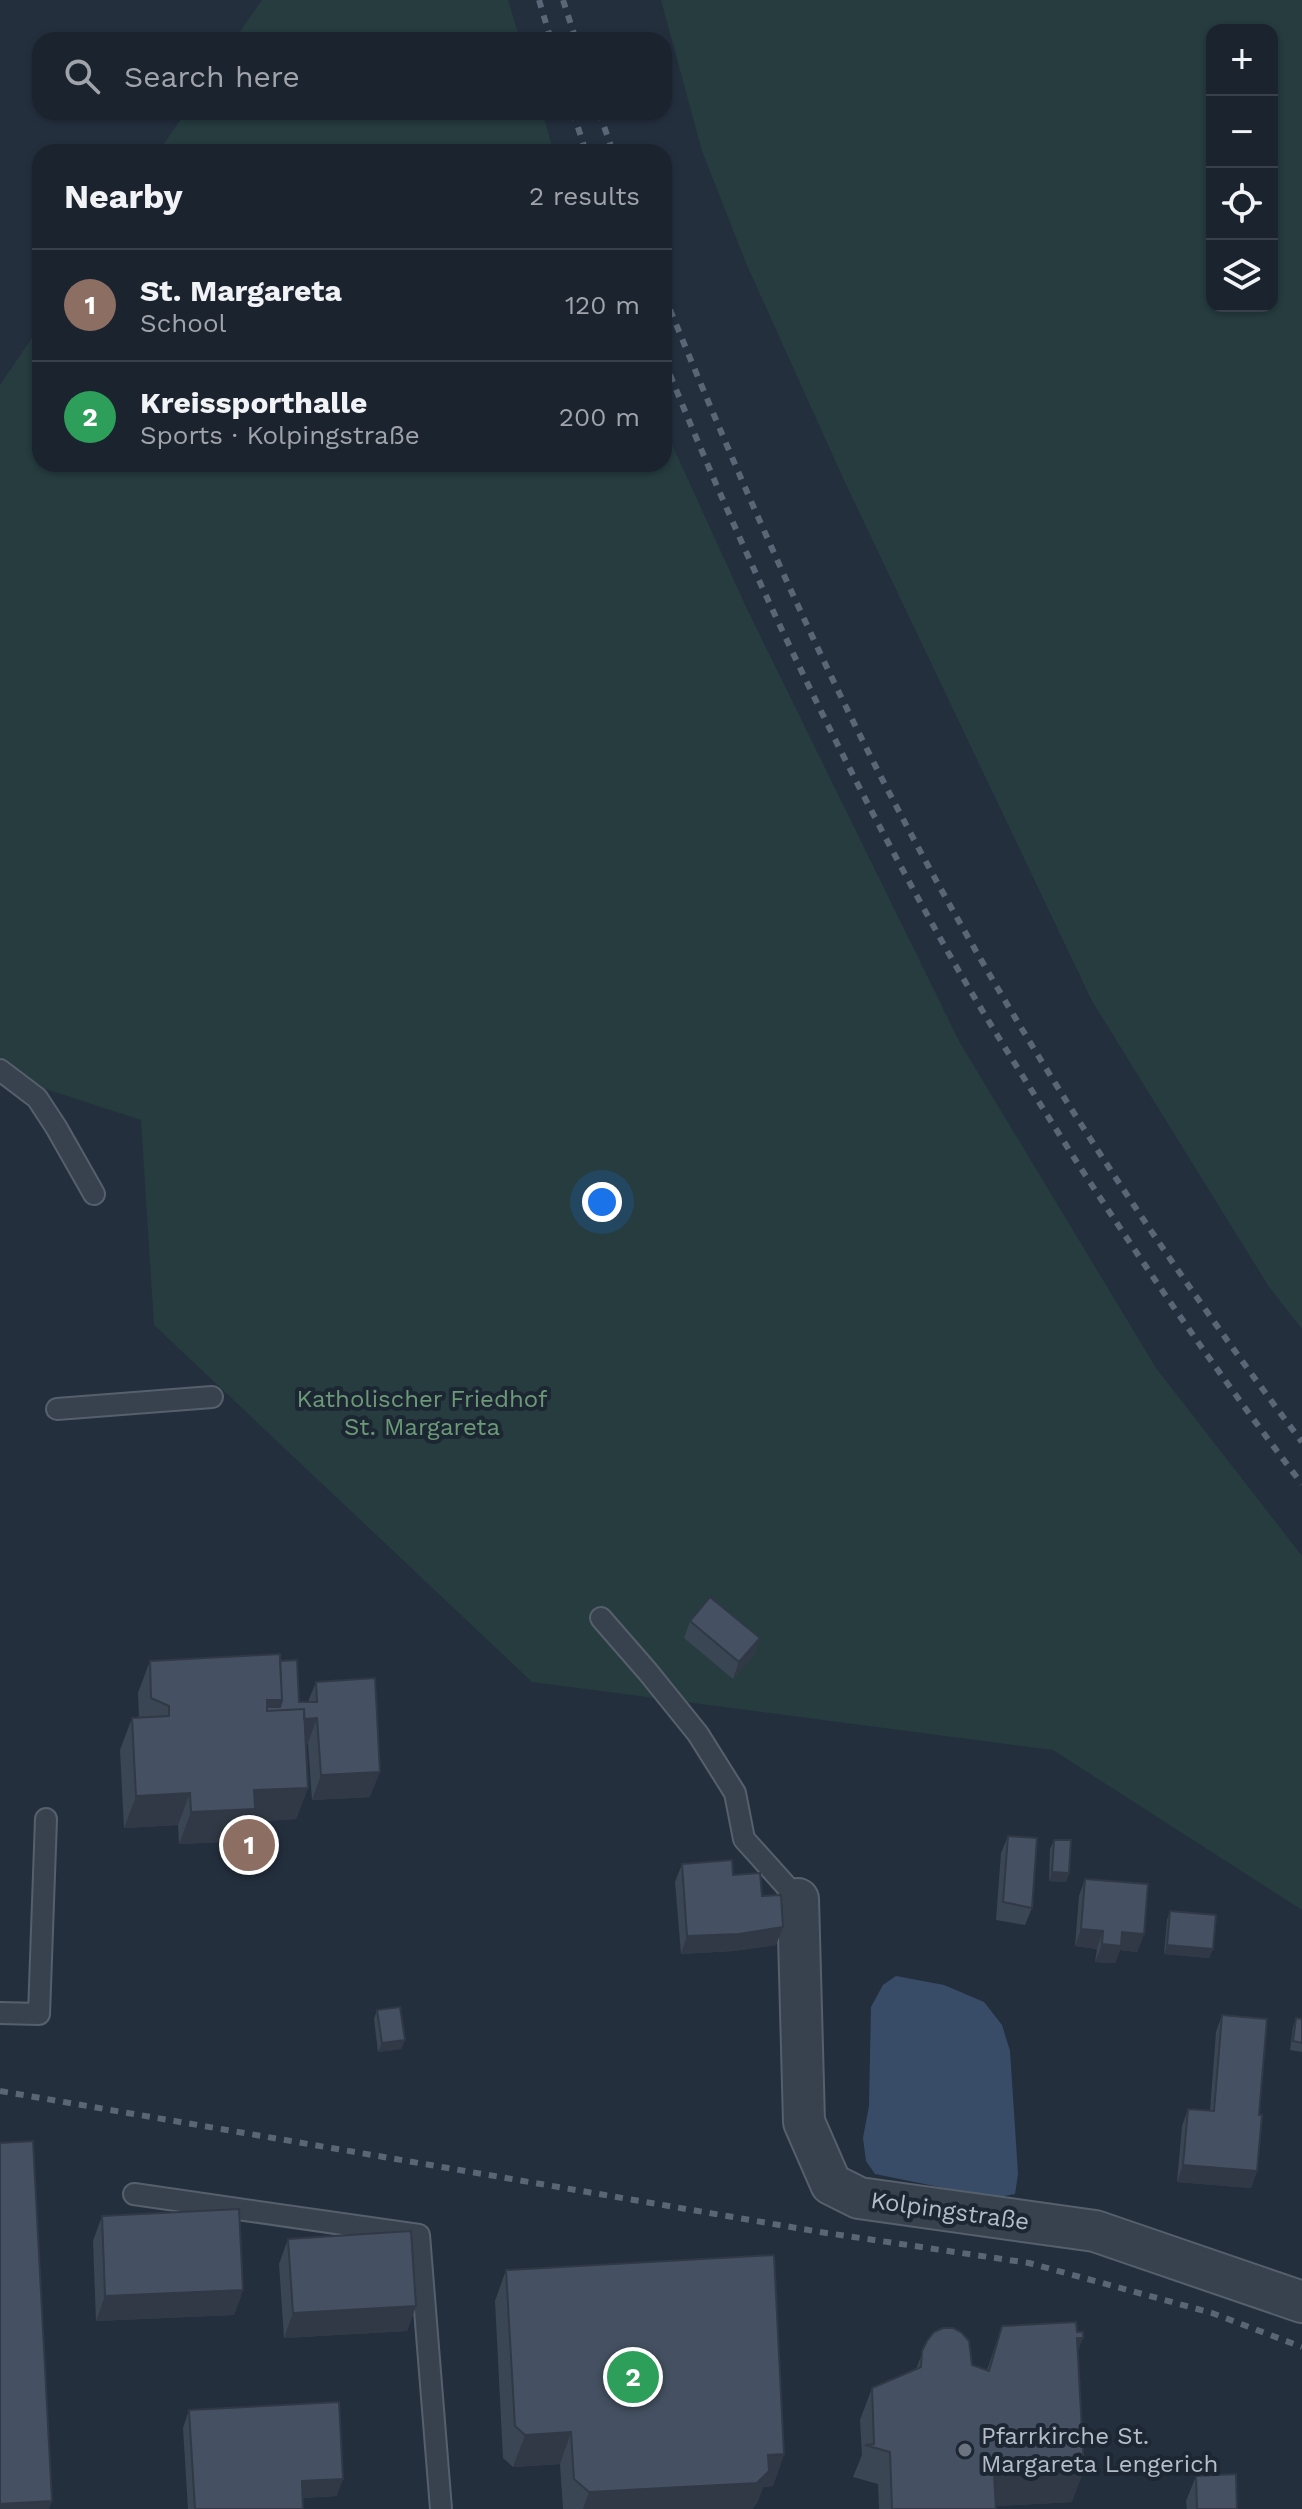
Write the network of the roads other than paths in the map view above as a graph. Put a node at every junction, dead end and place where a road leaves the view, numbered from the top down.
1 (0, 1070) edge
2 (94, 1194) dead end
3 (212, 1397) dead end
4 (57, 1409) dead end
5 (601, 1618) dead end
6 (46, 1819) dead end
7 (798, 1899) joint
8 (0, 2013) edge
9 (134, 2194) dead end
10 (1302, 2302) edge
11 (441, 2509) edge

1 - 2 lane
3 - 4 lane
5 - 7 lane
6 - 8 lane
7 - 10 street, Kolpingstraße
9 - 11 lane

